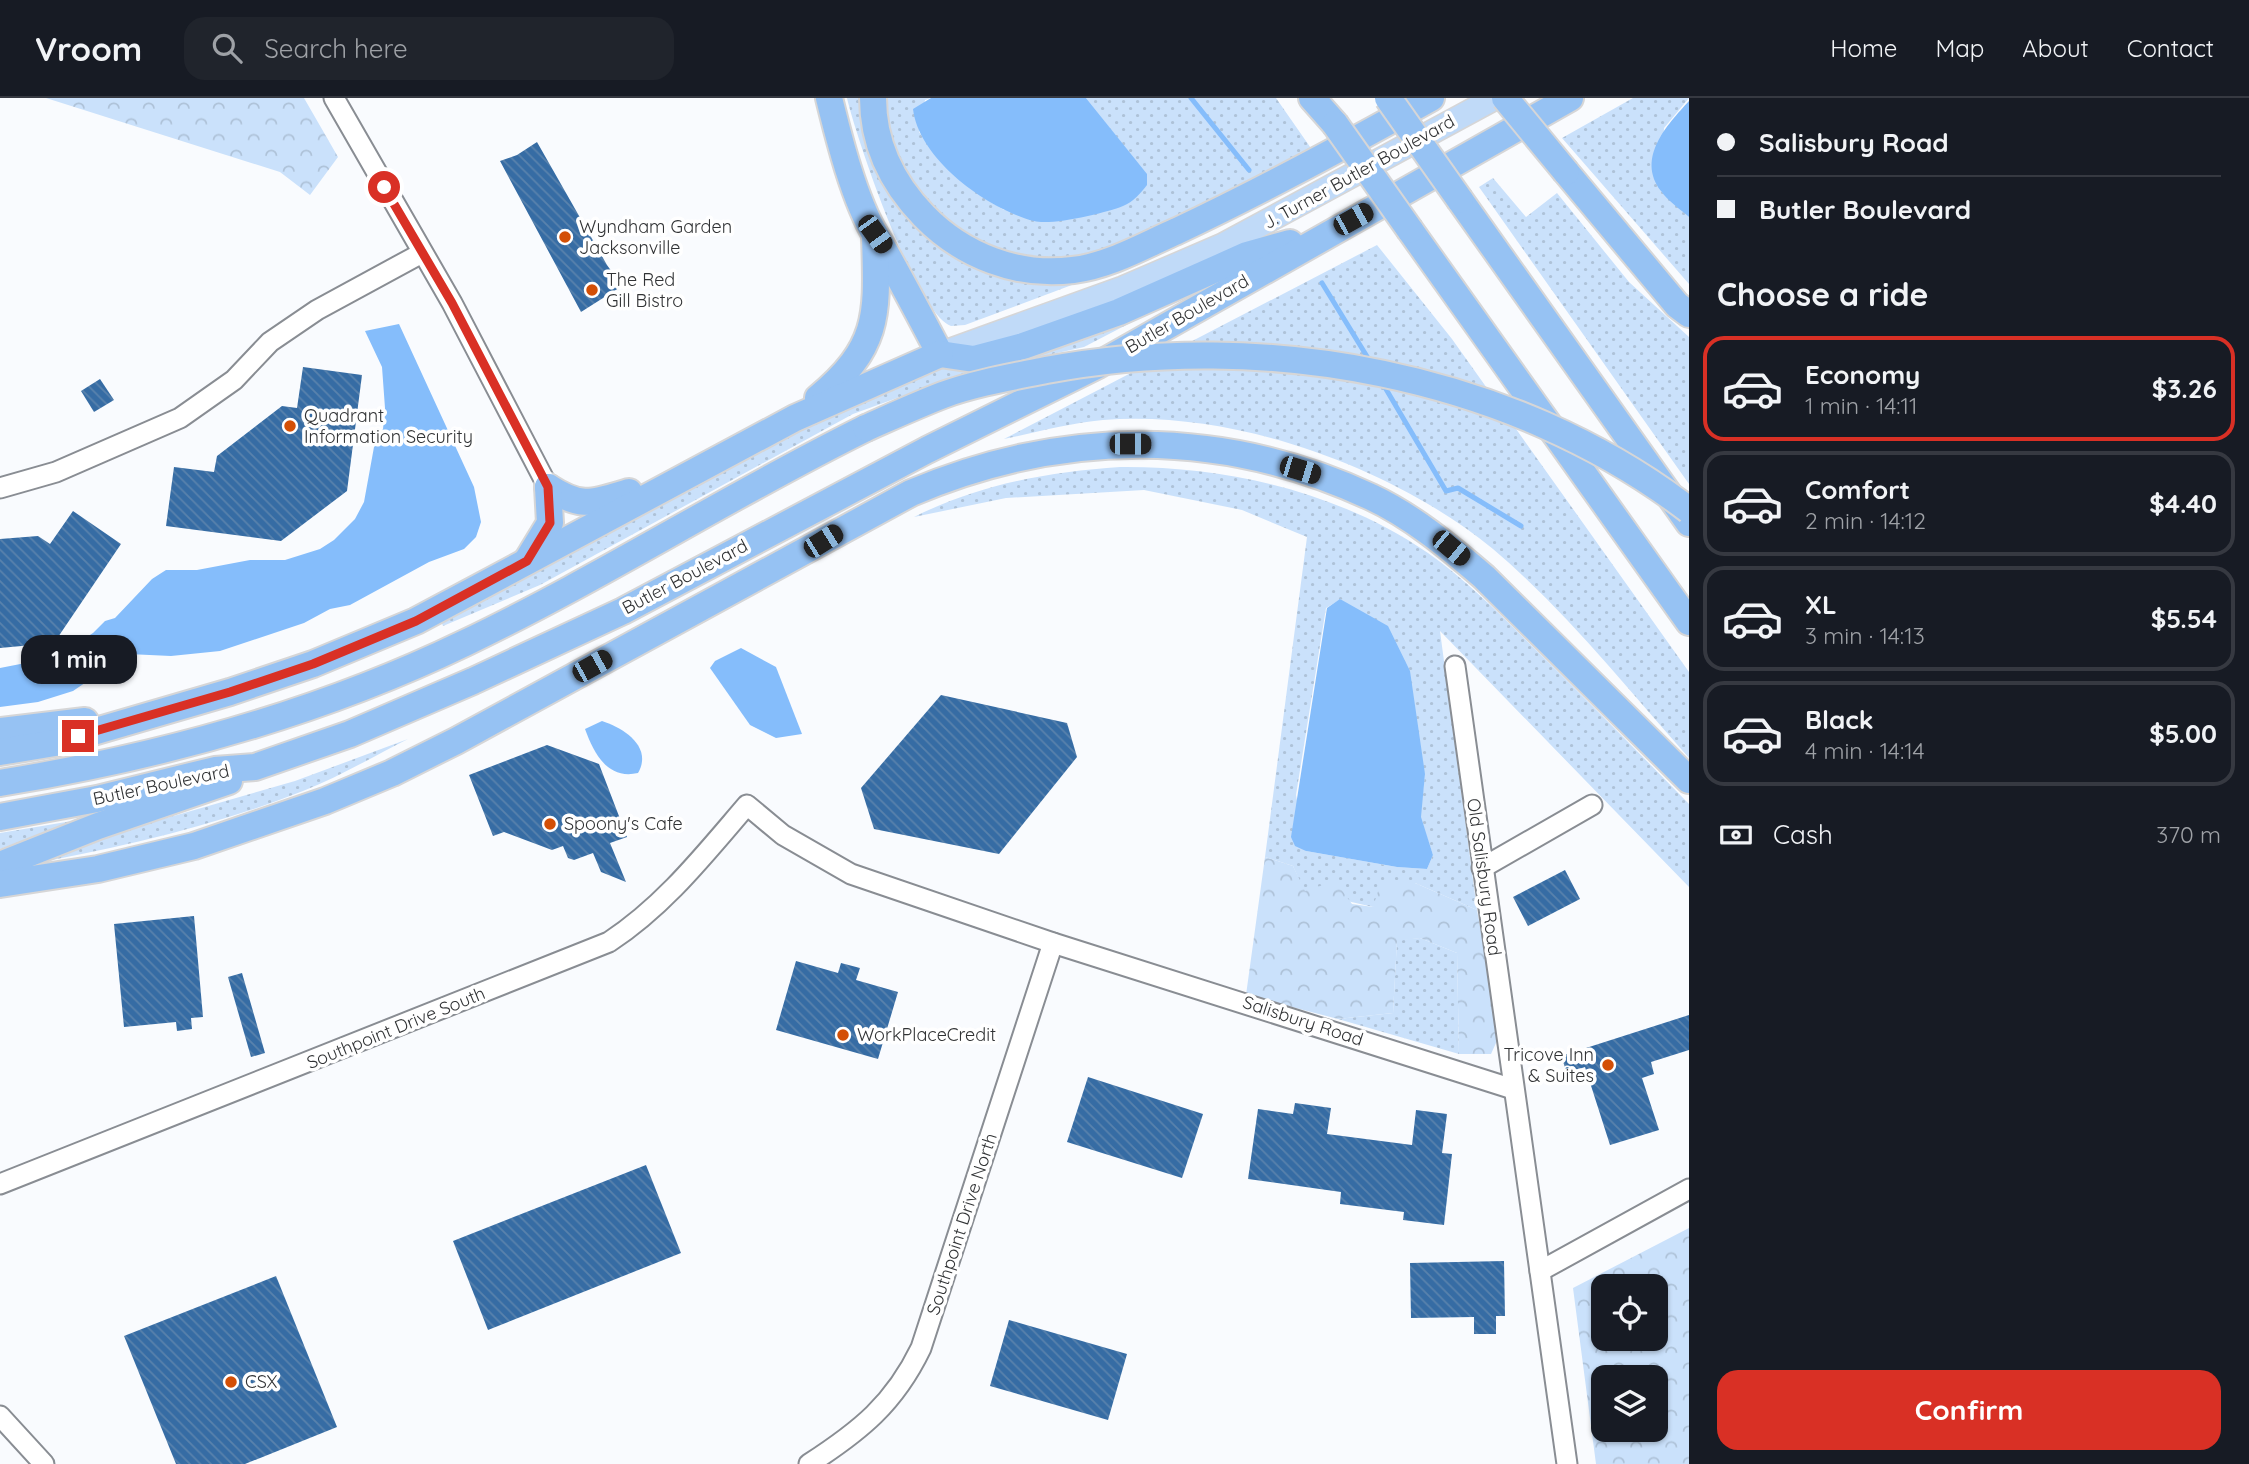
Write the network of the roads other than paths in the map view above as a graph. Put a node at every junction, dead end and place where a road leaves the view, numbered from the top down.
1 (334, 98) edge
2 (829, 98) edge
3 (873, 98) edge
4 (1315, 98) edge
5 (1388, 98) edge
6 (1431, 98) edge
7 (1494, 98) edge
8 (1505, 98) edge
9 (1570, 98) edge
10 (1329, 232) junction
11 (875, 234) junction
12 (422, 253) junction
13 (1689, 314) edge
14 (940, 354) junction
15 (795, 418) junction
16 (681, 476) junction
17 (548, 487) junction
18 (0, 488) edge
19 (1689, 510) edge
20 (859, 519) junction
21 (1689, 523) edge
22 (527, 561) junction
23 (683, 578) junction
24 (1689, 622) edge
25 (1455, 666) dead end
26 (146, 714) junction
27 (0, 731) edge
28 (0, 752) edge
29 (255, 767) junction
30 (1689, 780) edge
31 (0, 783) edge
32 (747, 805) joint
33 (1591, 805) dead end
34 (0, 817) edge
35 (0, 865) edge
36 (1482, 868) junction
37 (0, 884) edge
38 (1053, 943) junction
39 (1513, 1089) junction
40 (0, 1184) edge
41 (1689, 1189) edge
42 (1540, 1271) junction
43 (0, 1416) edge
44 (44, 1464) edge
45 (809, 1464) edge
46 (1566, 1464) edge

1 - 12 street
2 - 11 highway
3 - 6 highway
4 - 24 highway, bridge
5 - 21 highway, bridge
7 - 14 main road, J. Turner Butler Boulevard
8 - 13 highway, bridge
9 - 10 highway
10 - 14 highway
10 - 23 highway, Butler Boulevard
11 - 14 highway
11 - 15 highway
12 - 17 street
12 - 18 street
14 - 15 highway
15 - 16 highway
16 - 17 highway
16 - 22 highway
17 - 22 highway
19 - 31 highway, bridge
20 - 23 highway
20 - 30 highway
20 - 37 highway
22 - 26 highway
23 - 29 highway, Butler Boulevard
25 - 36 street, Old Salisbury Road
26 - 27 highway
26 - 28 highway
29 - 34 highway, Butler Boulevard
29 - 35 highway
32 - 38 street, Salisbury Road
32 - 40 street, Southpoint Drive South
33 - 36 street
36 - 39 street, Old Salisbury Road
38 - 39 street, Salisbury Road
38 - 45 street, Southpoint Drive North
39 - 42 street
41 - 42 street
42 - 46 street
43 - 44 street

